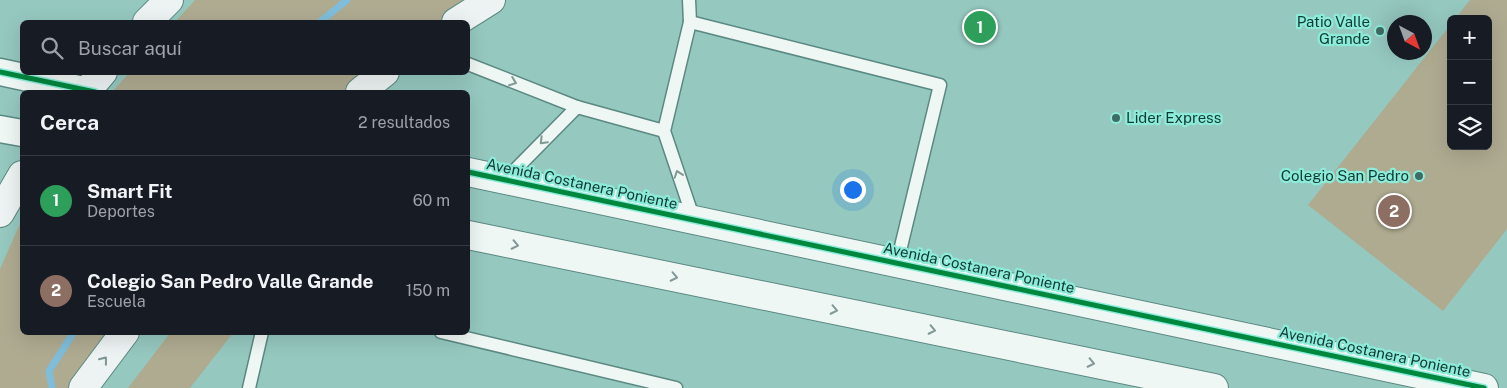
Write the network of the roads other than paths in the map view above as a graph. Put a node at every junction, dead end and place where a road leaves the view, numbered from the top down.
1 (169, 0) edge
2 (491, 0) edge
3 (689, 0) edge
4 (149, 20) edge
5 (459, 20) edge
6 (690, 22) junction
7 (470, 65) edge
8 (0, 72) edge
9 (381, 75) edge
10 (93, 87) edge
11 (362, 90) edge
12 (577, 107) junction
13 (0, 128) edge
14 (664, 131) junction
15 (20, 133) edge
16 (470, 172) edge
17 (20, 178) edge
18 (504, 180) junction
19 (0, 213) edge
20 (694, 220) junction
21 (470, 235) edge
22 (897, 263) junction
23 (123, 335) edge
24 (261, 335) edge
25 (454, 335) edge
26 (84, 388) edge
27 (249, 388) edge
28 (676, 388) edge
29 (1211, 388) edge
30 (1484, 388) edge

1 - 4 main road
2 - 5 main road
3 - 6 lane
6 - 14 lane
6 - 22 lane
7 -> 12 lane
8 - 10 street
9 - 11 main road
12 - 14 lane
12 -> 18 lane
13 - 15 street
20 -> 14 lane
16 - 18 street, Avenida Costanera Poniente
17 - 19 main road
18 - 20 street, Avenida Costanera Poniente
20 - 22 street, Avenida Costanera Poniente
21 -> 29 street
22 - 30 street, Avenida Costanera Poniente
26 -> 23 main road
24 - 27 lane
25 - 28 lane

